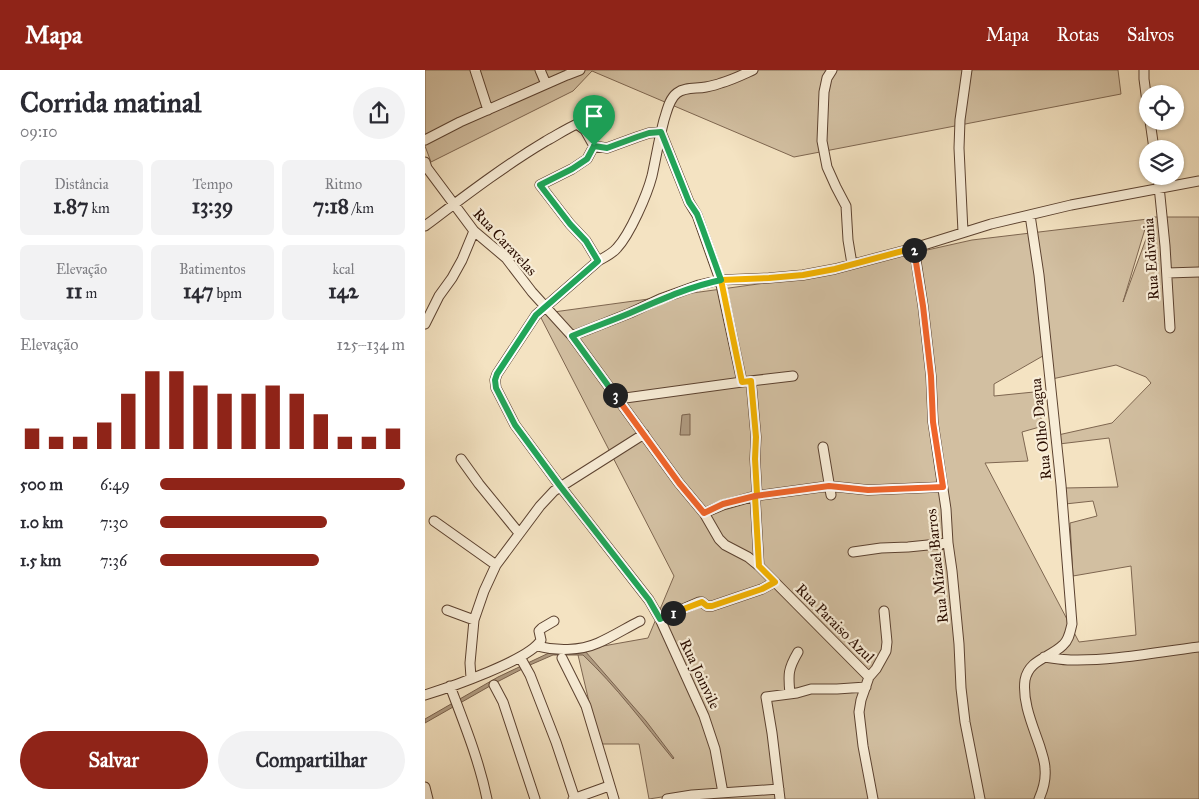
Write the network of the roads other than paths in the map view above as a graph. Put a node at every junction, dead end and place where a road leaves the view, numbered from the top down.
1 (475, 70) edge
2 (540, 70) edge
3 (580, 70) edge
4 (753, 70) edge
5 (831, 70) edge
6 (967, 70) edge
7 (1144, 70) edge
8 (546, 84) junction
9 (1145, 85) edge
10 (488, 110) junction
11 (661, 132) junction
12 (425, 140) edge
13 (594, 146) junction
14 (425, 162) edge
15 (1199, 180) edge
16 (1160, 185) edge
17 (1160, 188) junction
18 (454, 204) junction
19 (1030, 215) junction
20 (425, 226) edge
21 (474, 230) junction
22 (963, 232) junction
23 (914, 248) junction
24 (598, 261) junction
25 (852, 264) junction
26 (1199, 272) edge
27 (1167, 273) junction
28 (721, 280) junction
29 (546, 306) junction
30 (425, 324) edge
31 (1170, 328) dead end
32 (572, 336) junction
33 (793, 376) dead end
34 (746, 382) junction
35 (618, 399) junction
36 (644, 434) junction
37 (823, 447) dead end
38 (461, 459) dead end
39 (560, 486) junction
40 (943, 487) junction
41 (830, 490) junction
42 (755, 496) junction
43 (704, 513) junction
44 (434, 522) dead end
45 (519, 533) junction
46 (948, 543) junction
47 (853, 552) dead end
48 (495, 565) junction
49 (759, 566) junction
50 (775, 582) junction
51 (447, 610) dead end
52 (884, 611) dead end
53 (660, 619) junction
54 (473, 620) junction
55 (554, 621) dead end
56 (639, 621) dead end
57 (539, 643) junction
58 (1199, 647) edge
59 (798, 652) dead end
60 (1044, 657) junction
61 (562, 658) dead end
62 (523, 663) junction
63 (869, 677) junction
64 (471, 678) junction
65 (491, 680) junction
66 (451, 686) junction
67 (866, 687) junction
68 (790, 694) junction
69 (425, 695) edge
70 (609, 786) junction
71 (425, 787) edge
72 (779, 789) junction
73 (723, 793) junction
74 (428, 799) edge
75 (487, 799) edge
76 (535, 799) edge
77 (574, 799) edge
78 (614, 799) edge
79 (667, 799) edge
80 (780, 799) edge
81 (873, 799) edge
82 (980, 799) edge
83 (1039, 799) edge

1 - 10 street
2 - 8 street
3 - 8 street
4 - 11 street
5 - 25 street
6 - 22 street
7 - 9 street
8 - 10 street
10 - 12 street
11 - 13 street
11 - 24 street
11 - 28 street
13 - 18 street
13 - 24 street
14 - 18 street, Rua Caravelas
15 - 17 street
16 - 17 street, Rua Edivania
17 - 19 street
17 - 27 street, Rua Edivania
18 - 20 street
18 - 21 street, Rua Caravelas
19 - 22 street
19 - 60 street, Rua Olho Dagua
21 - 29 street, Rua Caravelas
21 - 30 street
22 - 23 street
23 - 25 street
23 - 40 street, Rua Mizael Barros
24 - 29 street
25 - 28 street
26 - 27 street
27 - 31 street, Rua Edivania
28 - 32 street
28 - 34 street
29 - 32 street, Rua Caravelas
29 - 39 street, Rua Joinvile
32 - 35 street, Rua Paraiso Azul
33 - 34 street
34 - 35 street
34 - 42 street
35 - 36 street, Rua Paraiso Azul
36 - 39 street
36 - 43 street, Rua Paraiso Azul
37 - 41 street
38 - 45 street
39 - 45 street
39 - 53 street, Rua Joinvile
40 - 41 street
40 - 46 street, Rua Mizael Barros
41 - 42 street
42 - 43 street
42 - 49 street
43 - 49 street, Rua Paraiso Azul
44 - 48 street
45 - 48 street
46 - 47 street
46 - 82 street, Rua Mizael Barros
48 - 54 street
49 - 50 street, Rua Paraiso Azul
50 - 53 street
50 - 63 street, Rua Paraiso Azul
51 - 54 street
52 - 63 street, Rua Paraiso Azul
53 - 73 street, Rua Joinvile
54 - 64 street
55 - 57 street
56 - 57 street
57 - 62 street
58 - 60 street
59 - 68 street
60 - 83 street
61 - 70 street
62 - 65 street
62 - 77 street
63 - 67 street, Rua Paraiso Azul
64 - 65 street
64 - 66 street
65 - 76 street
66 - 69 street
66 - 75 street
67 - 68 street
67 - 81 street, Rua Paraiso Azul
68 - 72 street
70 - 77 street
70 - 78 street
71 - 74 street
72 - 73 street
72 - 80 street
73 - 79 street

